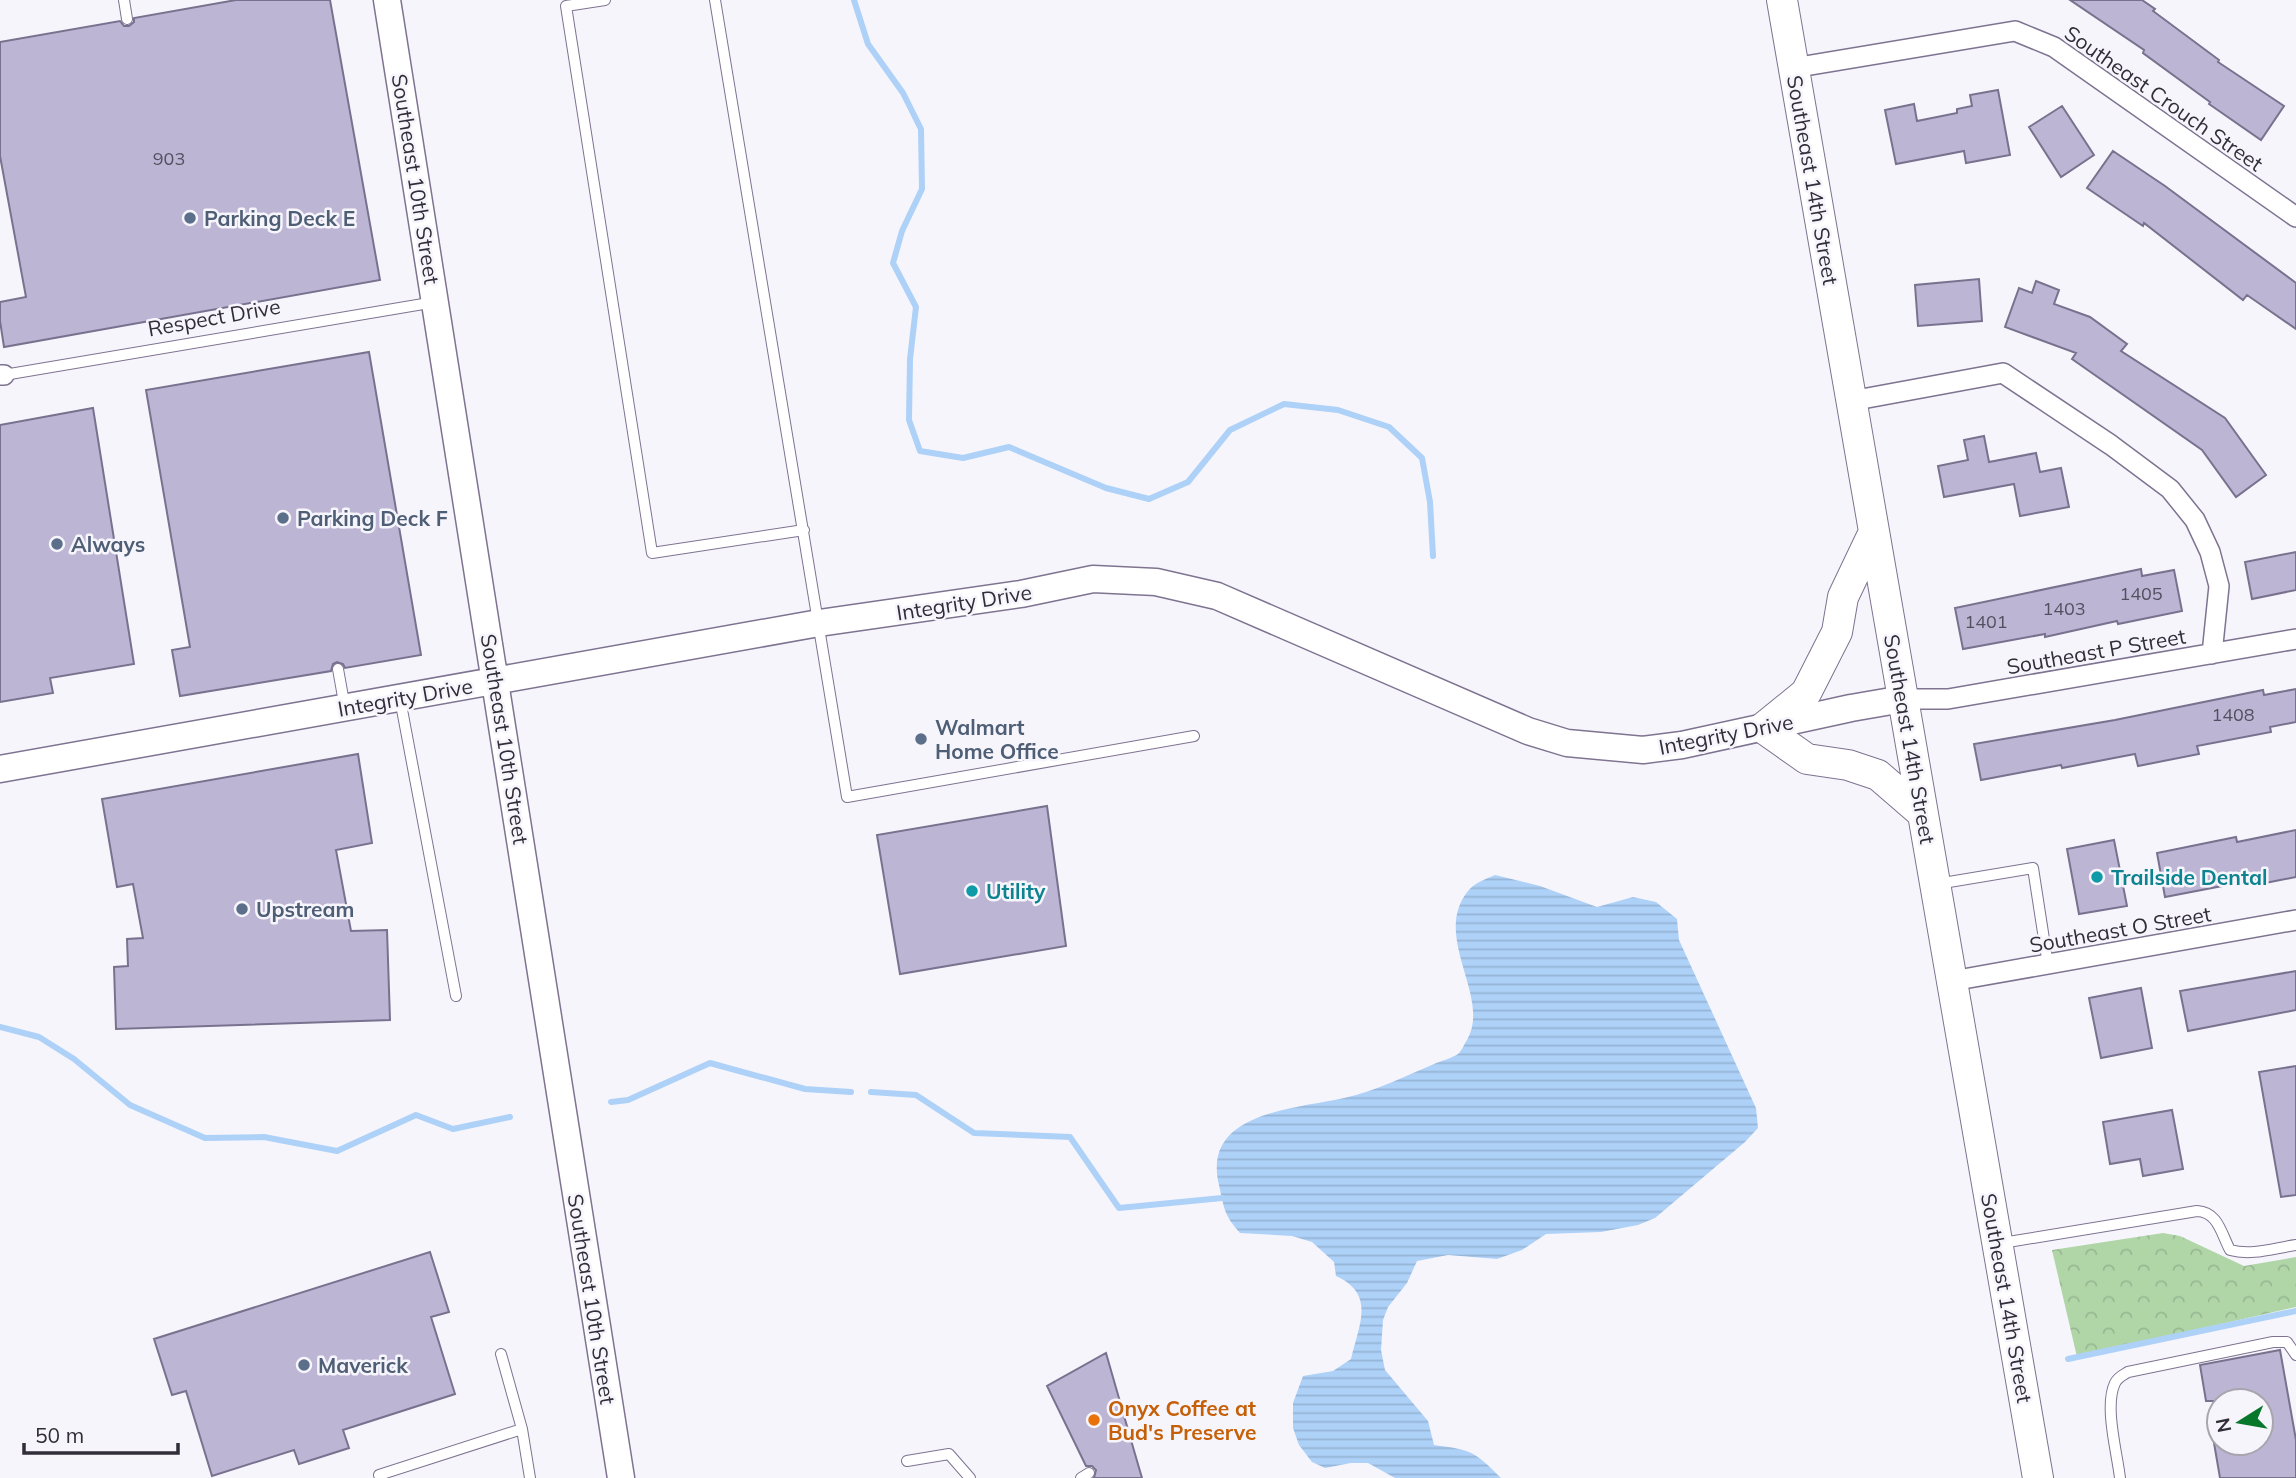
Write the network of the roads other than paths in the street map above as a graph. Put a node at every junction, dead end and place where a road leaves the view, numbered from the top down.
1 (124, 0) edge
2 (387, 0) edge
3 (605, 0) edge
4 (716, 0) edge
5 (1782, 0) edge
6 (127, 19) dead end
7 (1793, 68) junction
8 (2296, 217) edge
9 (435, 302) junction
10 (2, 375) edge
11 (1851, 401) junction
12 (804, 530) junction
13 (1874, 532) junction
14 (819, 624) junction
15 (2296, 639) edge
16 (2212, 654) junction
17 (338, 669) dead end
18 (496, 681) junction
19 (399, 699) junction
20 (1903, 699) junction
21 (345, 708) junction
22 (1763, 728) junction
23 (1194, 736) dead end
24 (0, 769) edge
25 (1922, 813) junction
26 (1935, 884) junction
27 (2296, 920) edge
28 (2049, 965) junction
29 (1952, 981) junction
30 (456, 996) dead end
31 (1998, 1244) junction
32 (2296, 1245) edge
33 (501, 1354) dead end
34 (2296, 1355) edge
35 (522, 1429) junction
36 (907, 1461) dead end
37 (379, 1475) dead end
38 (530, 1478) edge
39 (621, 1478) edge
40 (970, 1478) edge
41 (2038, 1478) edge
42 (2120, 1478) edge

1 - 6 lane
2 - 9 street, Southeast 10th Street
3 - 12 lane
4 - 12 lane
5 - 7 main road, Southeast 14th Street
7 - 8 street, Southeast Crouch Street
7 - 11 main road, Southeast 14th Street
9 - 10 lane, Respect Drive
9 - 18 street, Southeast 10th Street
11 - 13 main road, Southeast 14th Street
11 - 16 street
12 - 14 lane
13 - 20 main road, Southeast 14th Street
13 - 22 main road
14 - 18 street, Integrity Drive
14 - 22 street, Integrity Drive
14 - 23 lane
15 - 16 street, Southeast P Street
16 - 20 street, Southeast P Street
17 - 21 lane
18 - 19 street, Integrity Drive
18 - 39 street, Southeast 10th Street
19 - 21 street, Integrity Drive
19 - 30 lane
20 - 22 street, Integrity Drive
20 - 25 main road, Southeast 14th Street
21 - 24 street, Integrity Drive
22 - 25 main road
25 - 26 main road, Southeast 14th Street
26 - 28 lane
26 - 29 main road, Southeast 14th Street
27 - 28 street, Southeast O Street
28 - 29 street, Southeast O Street
29 - 31 main road, Southeast 14th Street
31 - 32 lane
31 - 41 main road, Southeast 14th Street
33 - 35 lane
34 - 42 lane
35 - 37 lane
35 - 38 lane
36 - 40 lane

